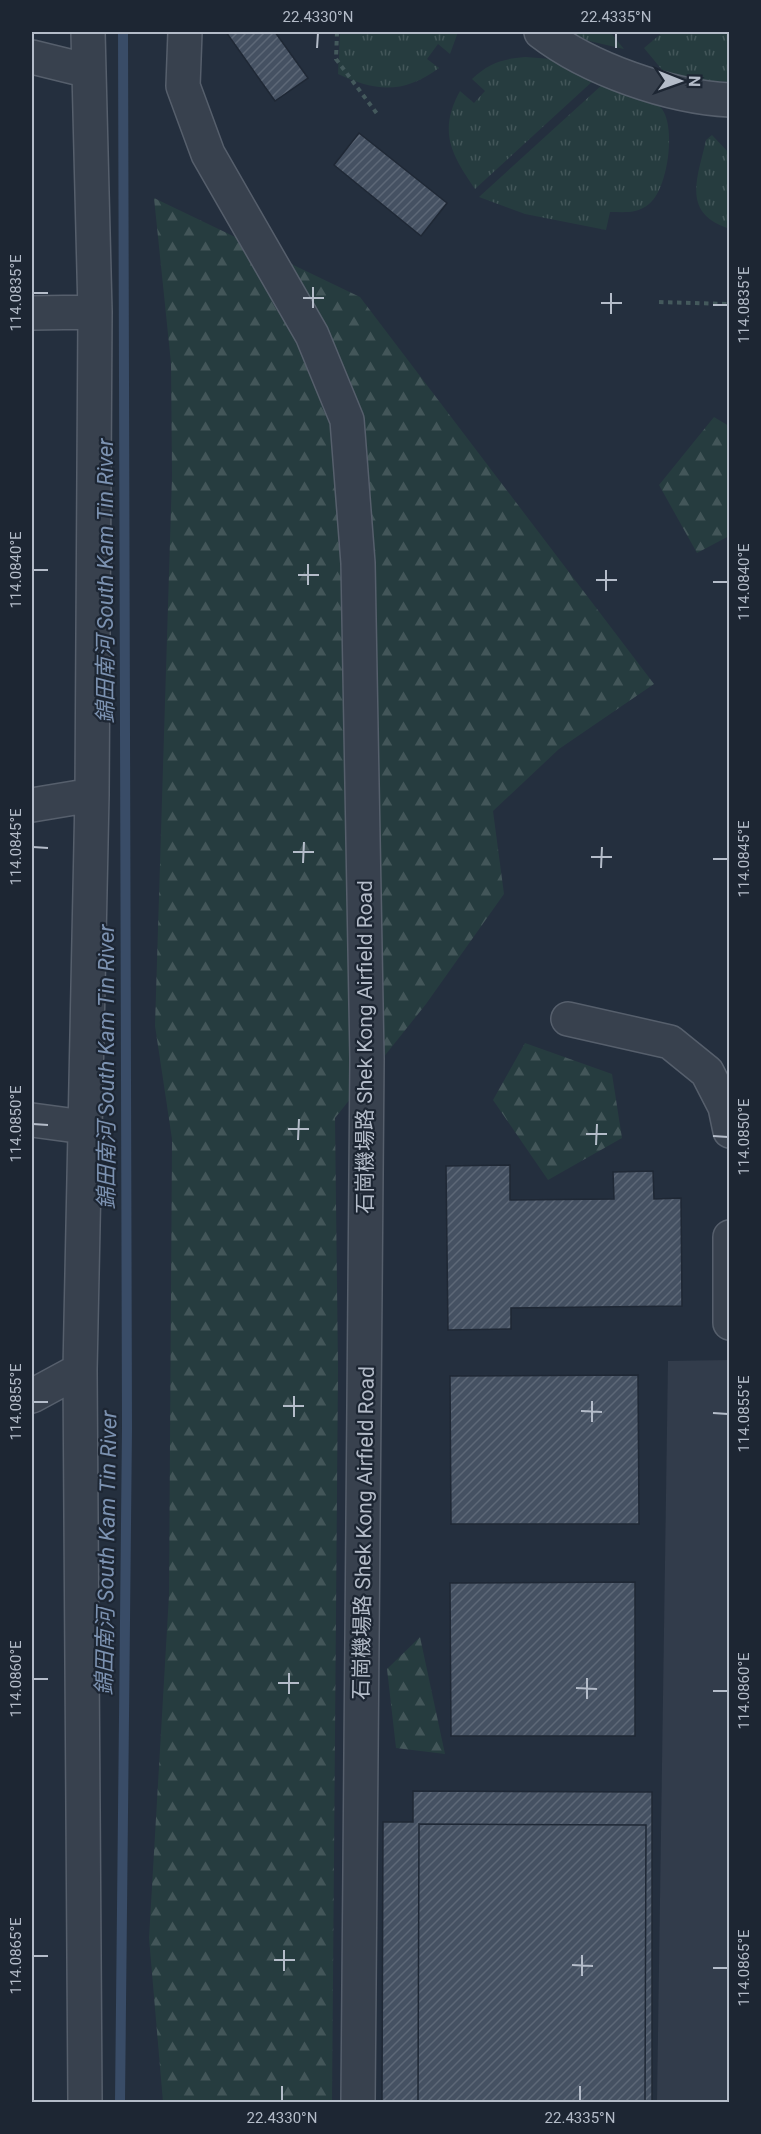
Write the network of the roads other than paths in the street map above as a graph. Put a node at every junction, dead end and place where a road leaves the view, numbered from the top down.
1 (88, 32) edge
2 (185, 32) edge
3 (541, 32) edge
4 (32, 57) edge
5 (89, 71) junction
6 (729, 100) edge
7 (32, 312) edge
8 (94, 312) junction
9 (92, 795) junction
10 (32, 805) edge
11 (568, 1019) dead end
12 (32, 1120) edge
13 (84, 1127) junction
14 (729, 1131) edge
15 (729, 1237) edge
16 (729, 1323) edge
17 (80, 1370) junction
18 (32, 1396) edge
19 (85, 2103) edge
20 (358, 2103) edge

1 - 5 street
2 - 20 street, 石崗機場路 Shek Kong Airfield Road
3 - 6 street
4 - 5 street
5 - 8 street
7 - 8 street
8 - 9 street
9 - 10 street
9 - 13 street
11 - 14 street
12 - 13 street
13 - 17 street
15 - 16 street
17 - 18 street
17 - 19 street

